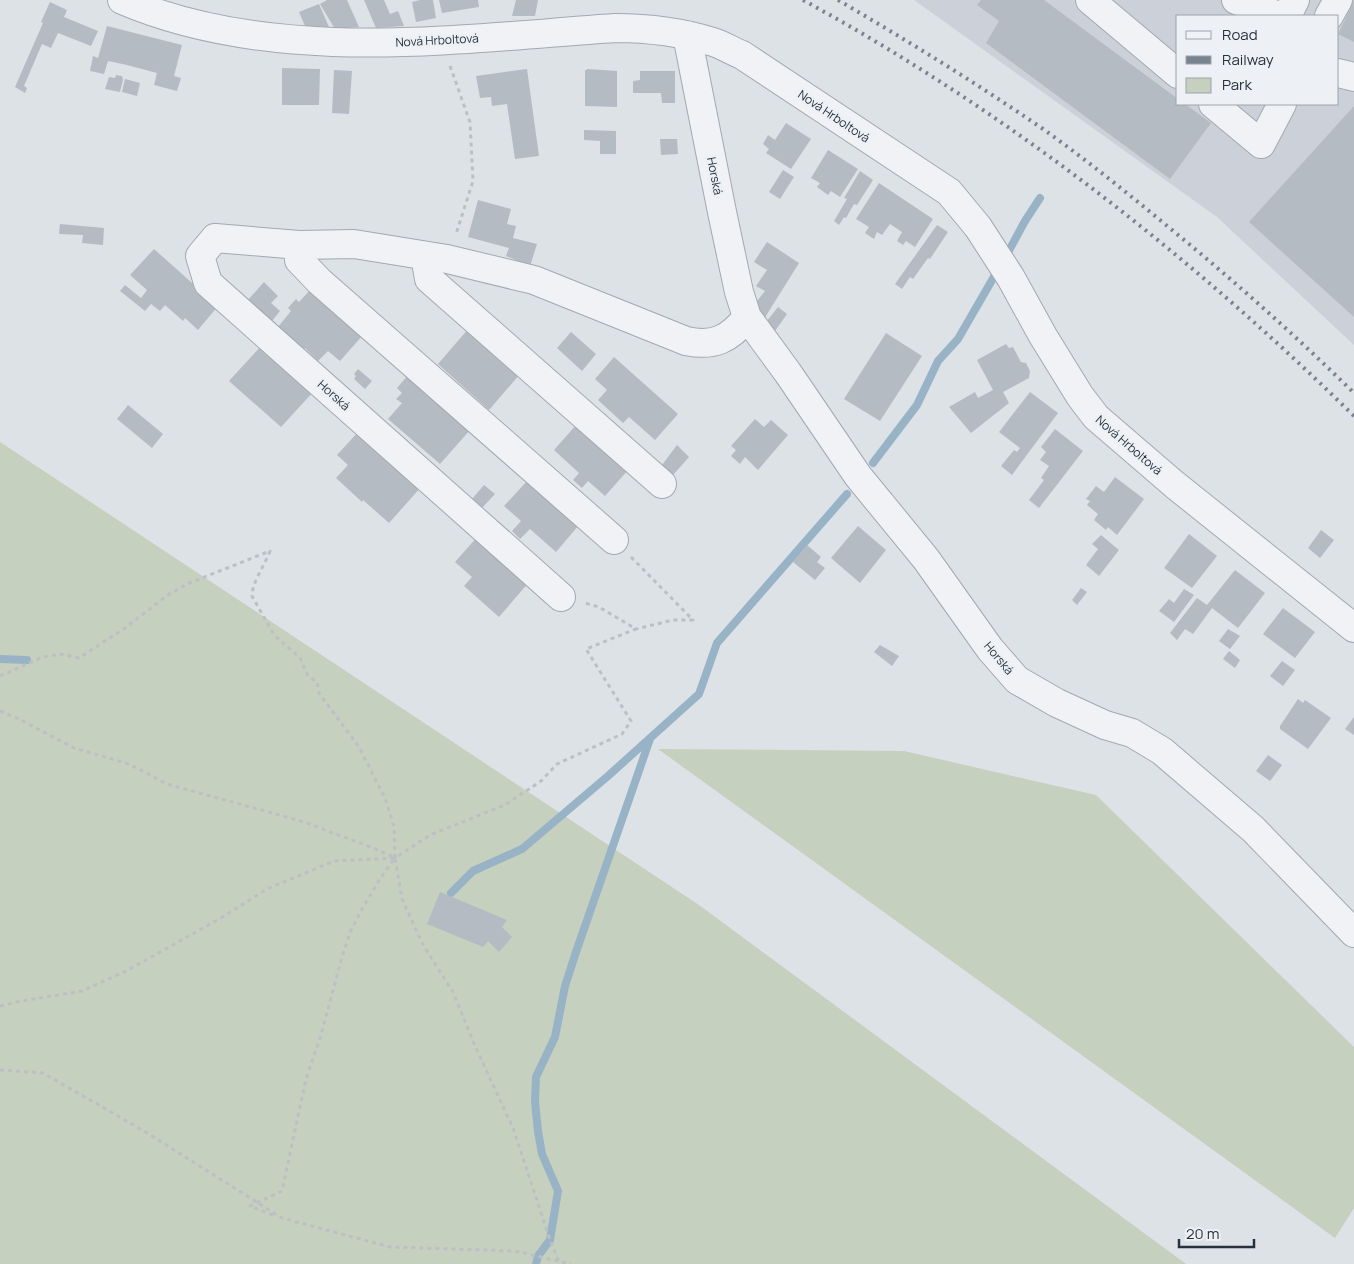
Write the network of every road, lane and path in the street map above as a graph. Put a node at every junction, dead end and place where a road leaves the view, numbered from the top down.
1 (122, 0) edge
2 (1090, 0) edge
3 (1236, 0) edge
4 (1295, 0) edge
5 (1338, 0) edge
6 (1276, 15) edge
7 (1288, 15) edge
8 (1330, 15) edge
9 (688, 35) junction
10 (440, 40) junction
11 (1176, 72) edge
12 (1339, 73) edge
13 (1354, 77) edge
14 (1214, 105) edge
15 (1281, 105) edge
16 (299, 245) junction
17 (436, 257) junction
18 (747, 316) junction
19 (662, 484) dead end
20 (614, 540) joint
21 (562, 597) joint
22 (1354, 628) edge
23 (636, 629) junction
24 (0, 676) edge
25 (0, 711) edge
26 (395, 858) junction
27 (1354, 933) edge
28 (0, 1006) edge
29 (0, 1070) edge
30 (282, 1218) junction
31 (560, 1264) edge
32 (571, 1264) edge

1 - 10 street, Nová Hrboltová
2 - 11 street
3 - 6 street
4 - 7 street
5 - 8 street
9 - 10 street, Nová Hrboltová
9 - 18 street, Horská
9 - 22 street, Nová Hrboltová
10 - 17 path
12 - 13 street
14 - 15 street
16 - 17 street, Horská
16 - 20 street
16 - 21 street, Horská
17 - 18 street, Horská
17 - 19 street
18 - 27 street, Horská
20 - 23 path
21 - 23 path
23 - 26 path
24 - 26 path
25 - 26 path
26 - 28 path
26 - 30 path
26 - 31 path
29 - 30 path
30 - 32 path

